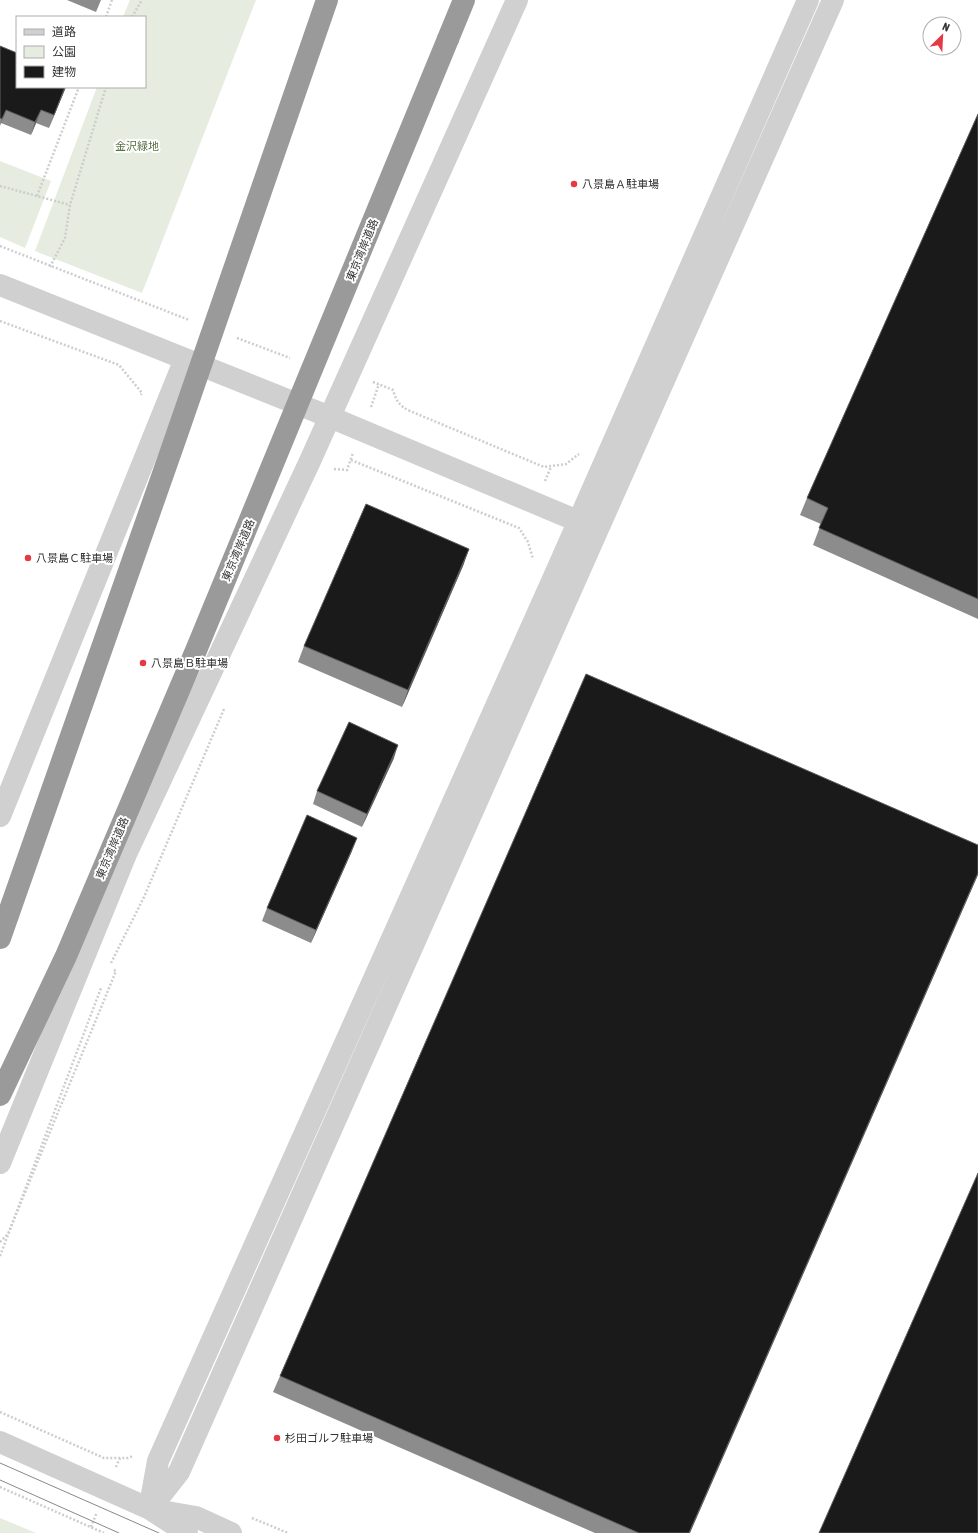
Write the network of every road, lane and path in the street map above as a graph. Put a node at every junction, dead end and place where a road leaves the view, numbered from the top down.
1 (112, 0) edge
2 (142, 0) edge
3 (327, 0) edge
4 (464, 0) edge
5 (517, 0) edge
6 (808, 0) edge
7 (833, 0) edge
8 (106, 16) edge
9 (133, 16) edge
10 (79, 88) edge
11 (106, 88) edge
12 (0, 186) edge
13 (37, 196) junction
14 (70, 205) junction
15 (0, 246) edge
16 (50, 267) junction
17 (0, 285) edge
18 (191, 320) dead end
19 (0, 321) edge
20 (235, 337) dead end
21 (186, 359) junction
22 (294, 359) dead end
23 (349, 372) junction
24 (139, 401) dead end
25 (330, 417) junction
26 (582, 452) dead end
27 (351, 460) dead end
28 (579, 521) junction
29 (599, 530) junction
30 (533, 560) dead end
31 (225, 708) dead end
32 (0, 816) edge
33 (0, 938) edge
34 (103, 982) dead end
35 (0, 1095) edge
36 (0, 1163) edge
37 (0, 1242) edge
38 (0, 1256) edge
39 (0, 1412) edge
40 (0, 1442) edge
41 (134, 1456) dead end
42 (0, 1487) edge
43 (150, 1509) junction
44 (104, 1533) edge
45 (187, 1533) edge
46 (231, 1533) edge

1 - 8 path
2 - 9 path
3 - 33 highway, bridge
4 - 35 highway, 東京湾岸道路, bridge
5 - 23 street
6 - 28 street
7 - 29 street
10 - 13 path
11 - 14 path
12 - 13 path
13 - 14 path
14 - 16 path
15 - 16 path
16 - 18 path
17 - 21 street
19 - 24 path
20 - 22 path
21 - 25 street
21 - 32 street
23 - 25 street
23 - 26 path
25 - 28 street
25 - 36 street
27 - 30 path
28 - 29 street
28 - 43 street
29 - 43 street
31 - 37 path, bridge
34 - 38 path
39 - 41 path
40 - 43 street
42 - 44 path
43 - 45 street
43 - 46 street

